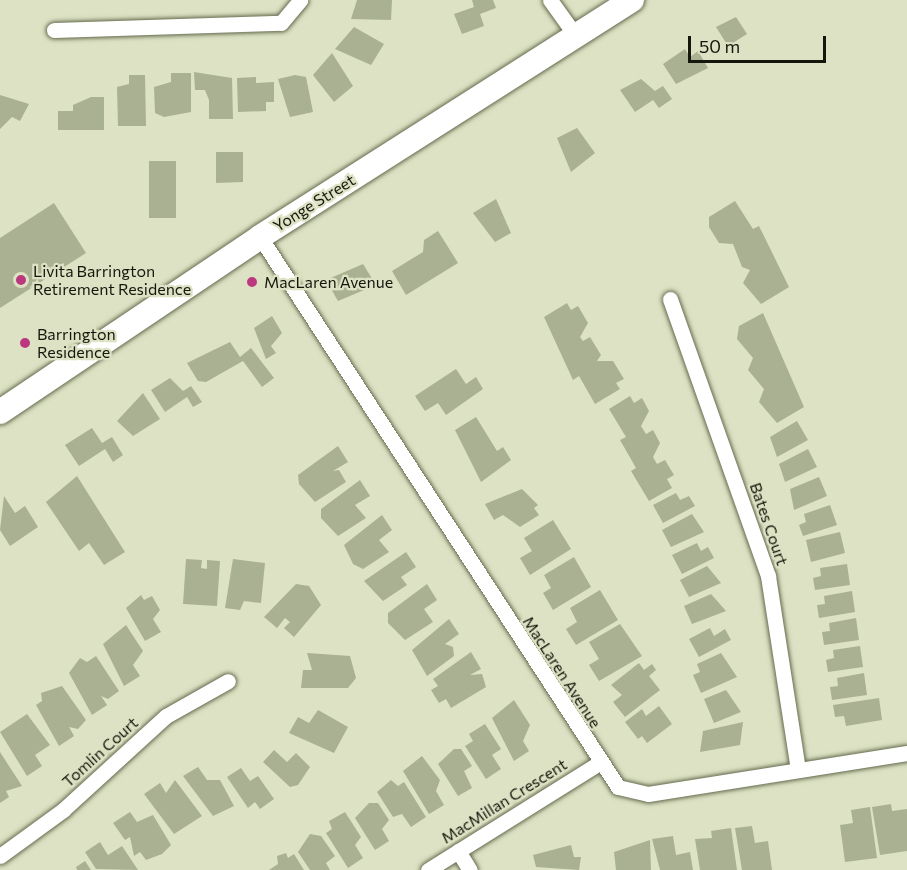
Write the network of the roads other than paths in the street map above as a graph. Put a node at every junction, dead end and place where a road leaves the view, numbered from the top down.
1 (300, 0) edge
2 (550, 0) edge
3 (632, 0) edge
4 (54, 30) dead end
5 (576, 36) junction
6 (260, 237) junction
7 (670, 299) dead end
8 (0, 412) edge
9 (228, 681) dead end
10 (907, 753) edge
11 (599, 763) junction
12 (798, 770) junction
13 (458, 850) junction
14 (0, 856) edge
15 (428, 870) edge
16 (470, 870) edge

1 - 4 street
2 - 5 street
3 - 5 main road, Yonge Street
5 - 6 main road, Yonge Street
6 - 8 main road, Yonge Street
6 - 11 street, MacLaren Avenue
7 - 12 street, Bates Court
9 - 14 street, Tomlin Court
10 - 12 street, MacLaren Avenue
11 - 12 street, MacLaren Avenue
11 - 13 street, MacMillan Crescent
13 - 15 street, MacMillan Crescent
13 - 16 street

